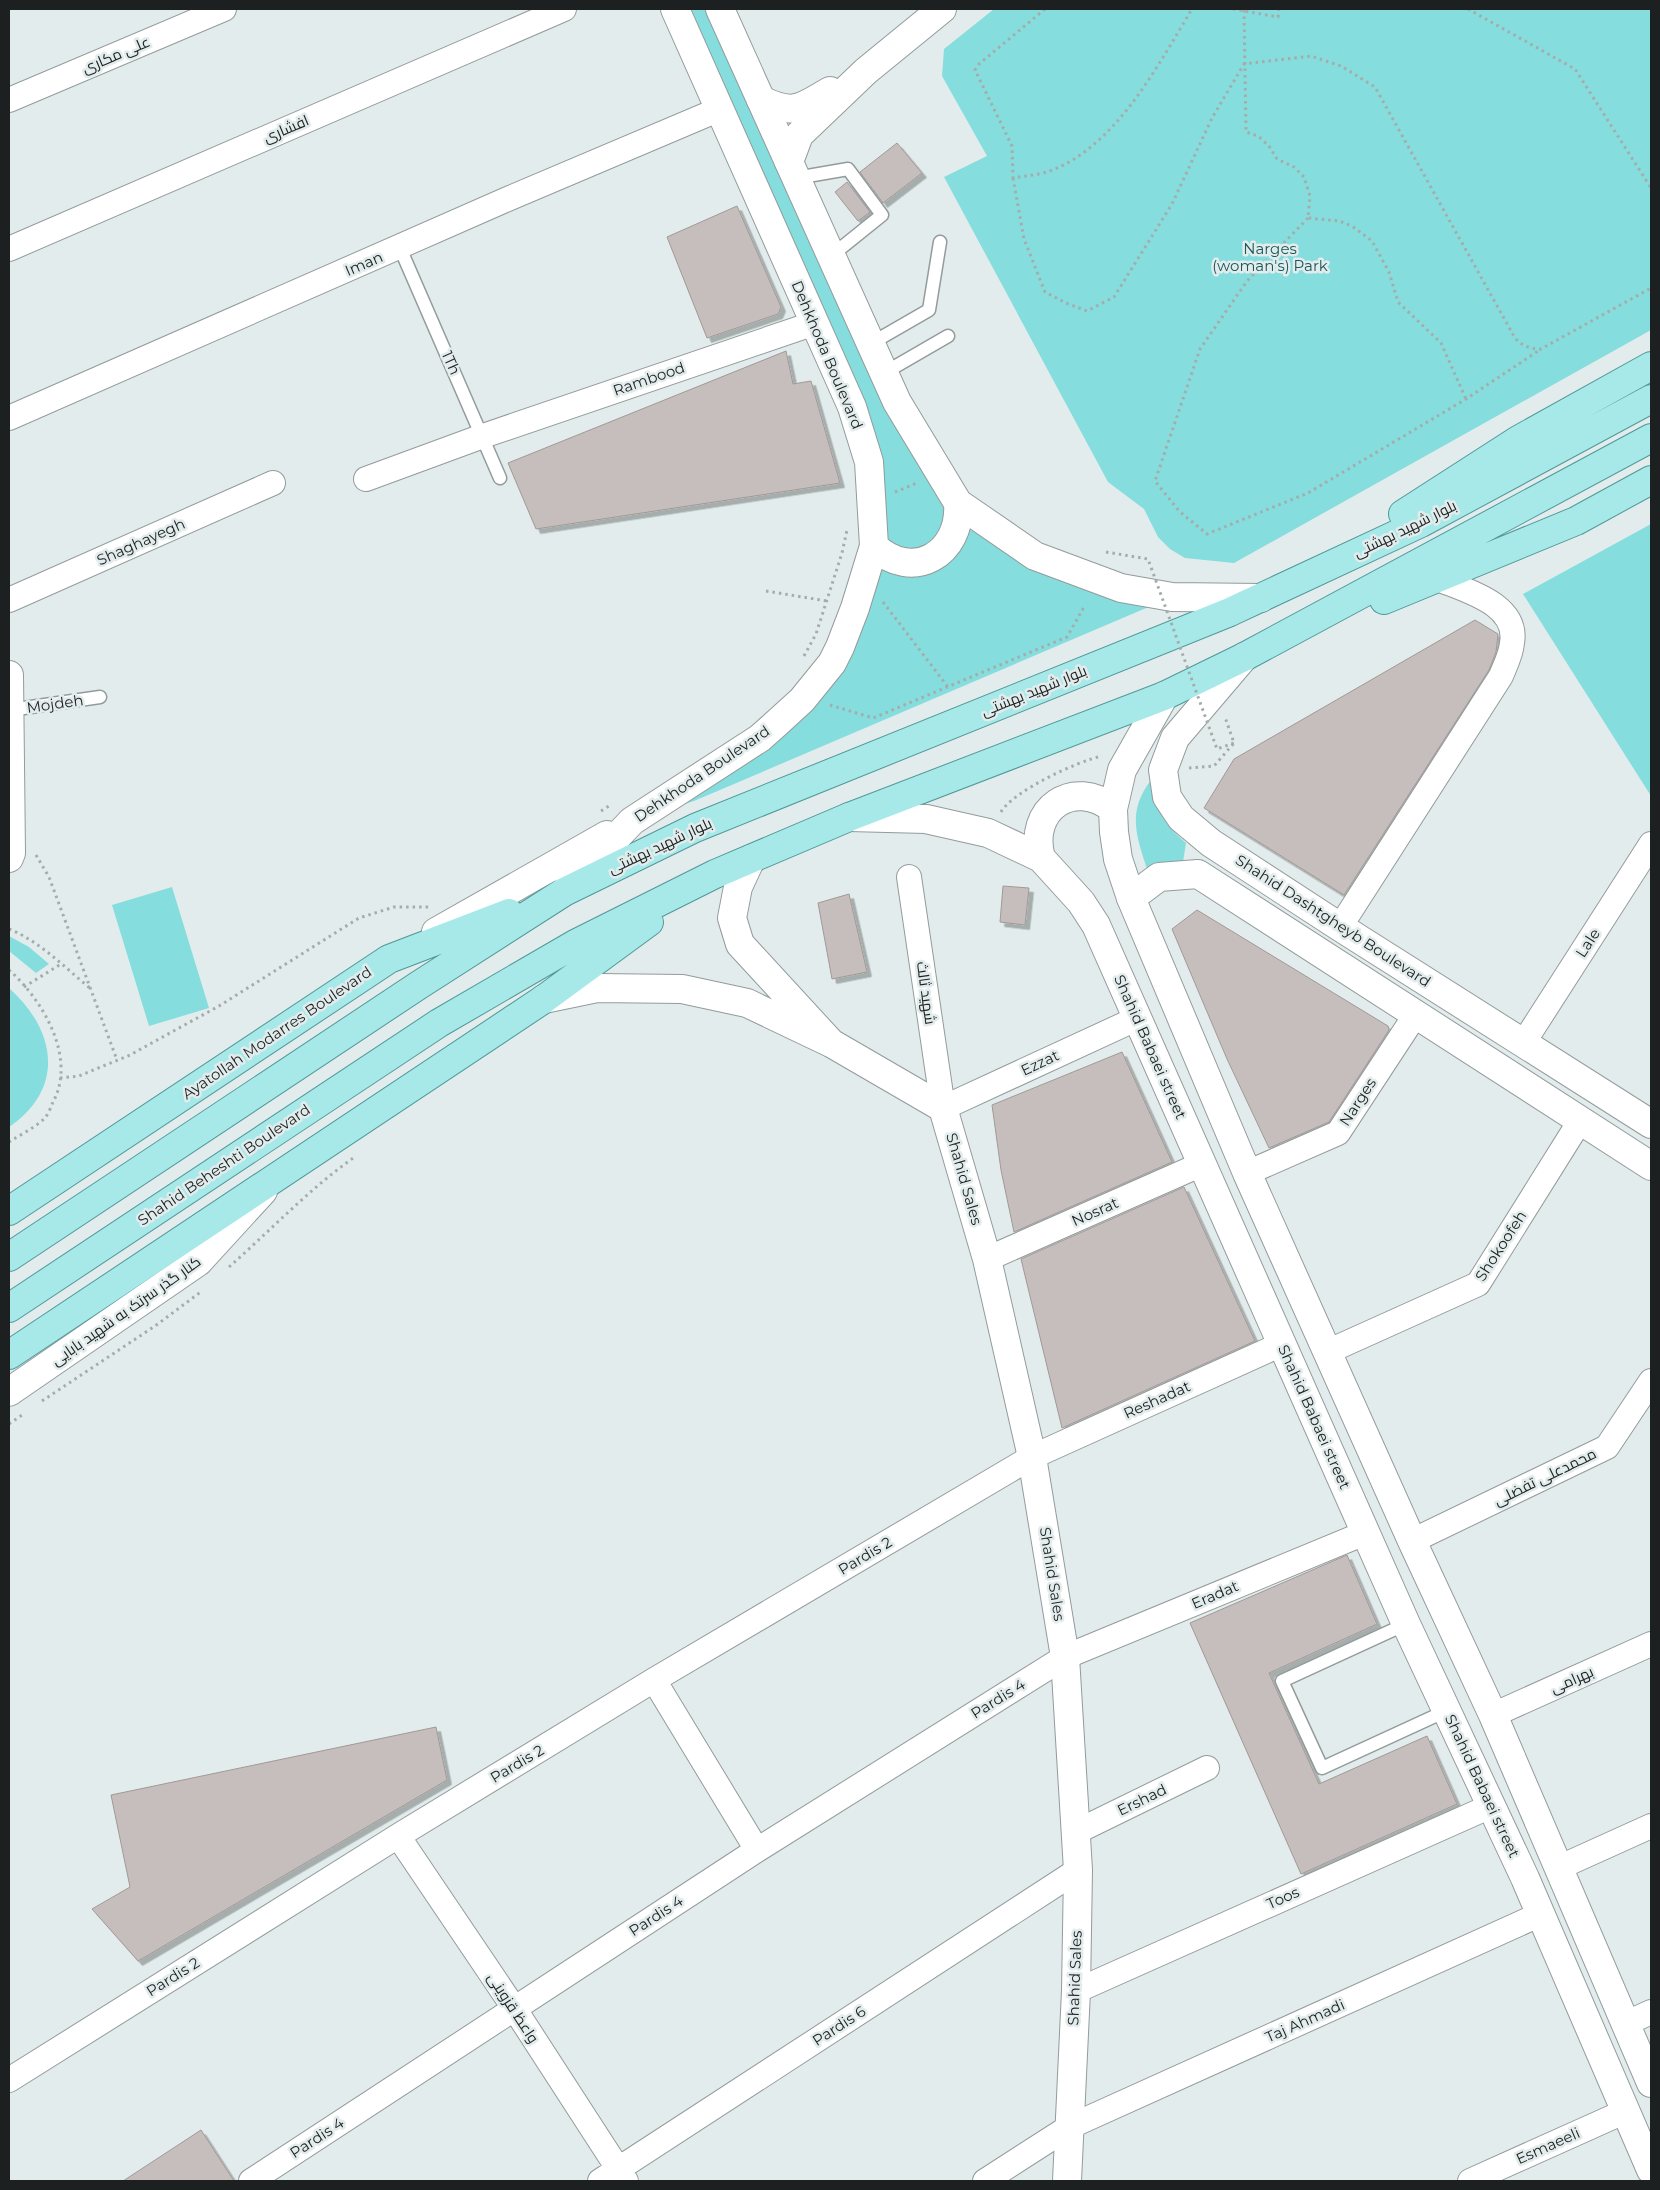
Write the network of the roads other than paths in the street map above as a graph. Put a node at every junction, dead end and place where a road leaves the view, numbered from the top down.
1 (224, 9) edge
2 (564, 9) edge
3 (675, 9) edge
4 (720, 9) edge
5 (942, 9) edge
6 (866, 71) junction
7 (9, 100) edge
8 (761, 100) junction
9 (720, 109) junction
10 (792, 170) junction
11 (940, 242) dead end
12 (400, 248) junction
13 (9, 249) edge
14 (831, 256) junction
15 (815, 323) junction
16 (948, 336) dead end
17 (870, 344) junction
18 (1651, 366) edge
19 (884, 373) junction
20 (1651, 399) edge
21 (9, 418) edge
22 (483, 436) junction
23 (1651, 438) edge
24 (500, 478) dead end
25 (366, 479) dead end
26 (1651, 480) edge
27 (273, 483) dead end
28 (958, 503) junction
29 (874, 546) junction
30 (1434, 567) junction
31 (1308, 575) junction
32 (1261, 598) junction
33 (9, 600) edge
34 (1244, 657) junction
35 (9, 675) edge
36 (1164, 696) junction
37 (100, 697) dead end
38 (10, 722) edge
39 (1113, 809) junction
40 (625, 811) junction
41 (849, 817) junction
42 (10, 818) edge
43 (1211, 843) junction
44 (1651, 844) edge
45 (10, 855) edge
46 (1041, 858) junction
47 (751, 859) junction
48 (715, 874) junction
49 (1198, 874) junction
50 (909, 877) dead end
51 (564, 892) junction
52 (1131, 898) junction
53 (1340, 928) junction
54 (389, 959) junction
55 (544, 999) junction
56 (1416, 1014) junction
57 (1138, 1018) junction
58 (1524, 1042) junction
59 (831, 1043) junction
60 (943, 1108) junction
61 (1580, 1121) junction
62 (1651, 1124) edge
63 (1202, 1164) junction
64 (1651, 1166) edge
65 (1248, 1173) junction
66 (276, 1177) junction
67 (9, 1211) edge
68 (9, 1257) edge
69 (987, 1259) junction
70 (9, 1308) edge
71 (1282, 1344) junction
72 (1327, 1352) junction
73 (9, 1355) edge
74 (1651, 1382) edge
75 (9, 1392) edge
76 (1032, 1457) junction
77 (1365, 1532) junction
78 (1412, 1541) junction
79 (1406, 1624) junction
80 (1651, 1644) edge
81 (1065, 1658) junction
82 (654, 1680) junction
83 (1446, 1711) junction
84 (1493, 1716) junction
85 (1208, 1768) dead end
86 (1491, 1806) junction
87 (1651, 1826) edge
88 (1076, 1832) junction
89 (398, 1836) junction
90 (757, 1850) junction
91 (1558, 1868) junction
92 (1078, 1870) junction
93 (1541, 1914) junction
94 (1076, 1991) junction
95 (514, 2008) junction
96 (1651, 2012) edge
97 (1627, 2023) junction
98 (9, 2080) edge
99 (1651, 2083) edge
100 (1626, 2111) junction
101 (1069, 2127) junction
102 (1651, 2170) edge
103 (615, 2177) edge
104 (250, 2181) edge
105 (985, 2181) edge
106 (1067, 2181) edge
107 (1470, 2181) edge

1 - 7 street, علی مکاری
2 - 13 street, افشاری
3 - 9 main road, Dehkhoda Boulevard
4 - 8 main road
5 - 6 main road
6 - 8 main road
6 - 10 main road
8 - 10 main road
9 - 12 street, Iman
9 - 15 main road, Dehkhoda Boulevard
10 - 14 main road
10 - 14 lane
11 - 17 lane
12 - 21 street, Iman
12 - 22 lane, 1Th
14 - 17 main road
15 - 22 street, Rambood
15 - 29 main road, Dehkhoda Boulevard
16 - 19 lane
17 - 19 main road
18 - 31 main road
19 - 28 main road
20 - 31 main road, بلوار شهید بهشتی
22 - 24 lane, 1Th
22 - 25 street, Rambood
23 - 30 main road
26 - 30 main road
27 - 33 street, Shaghayegh
28 - 29 main road
28 - 32 main road
29 - 40 main road, Dehkhoda Boulevard
30 - 34 main road
30 - 53 street
31 - 32 main road, بلوار شهید بهشتی
32 - 51 main road, بلوار شهید بهشتی
34 - 36 main road
34 - 43 main road, Shahid Dashtgheyb Boulevard
35 - 38 main road
36 - 39 main road
36 - 41 main road
37 - 38 lane, Mojdeh
38 - 42 main road
39 - 46 main road
39 - 52 main road
40 - 51 main road, Dehkhoda Boulevard
40 - 54 main road
41 - 46 main road, Shahid Babaei street
41 - 47 main road
42 - 45 main road
43 - 49 main road
43 - 53 main road, Shahid Dashtgheyb Boulevard
44 - 58 street, Lale
46 - 57 main road, Shahid Babaei street
47 - 48 main road
47 - 59 main road
48 - 55 main road
48 - 70 main road
49 - 52 main road
49 - 56 main road
50 - 60 street, شهید ثالث
51 - 54 main road, Ayatollah Modarres Boulevard
51 - 68 main road, بلوار شهید بهشتی
52 - 65 main road
53 - 58 main road, Shahid Dashtgheyb Boulevard
54 - 67 main road, Ayatollah Modarres Boulevard
55 - 59 main road
55 - 66 main road
56 - 61 main road
56 - 65 street, Narges
57 - 60 street, Ezzat
57 - 63 main road, Shahid Babaei street
58 - 62 main road, Shahid Dashtgheyb Boulevard
59 - 60 main road
60 - 69 main road, Shahid Sales
61 - 64 main road
61 - 72 street, Shokoofeh
63 - 69 street, Nosrat
63 - 71 main road, Shahid Babaei street
65 - 72 main road
66 - 73 main road
66 - 75 main road, کنار گذر سرتک به شهید بابایی
69 - 76 main road, Shahid Sales
71 - 76 street, Reshadat
71 - 77 main road, Shahid Babaei street
72 - 78 main road
74 - 78 street, محمدعلی تفضلی
76 - 81 main road, Shahid Sales
76 - 82 street, Pardis 2
77 - 79 main road, Shahid Babaei street
77 - 81 street, Eradat
78 - 84 main road
79 - 83 main road, Shahid Babaei street
79 - 83 lane
80 - 84 street, بهرامی
81 - 88 main road, Shahid Sales
81 - 90 street, Pardis 4
82 - 89 street, Pardis 2
82 - 90 street
83 - 86 main road, Shahid Babaei street
84 - 91 main road
85 - 88 street, Ershad
86 - 93 main road, Shahid Babaei street
86 - 94 street, Toos
87 - 91 street
88 - 92 main road, Shahid Sales
89 - 95 street, واعظ قزوینی
89 - 98 street, Pardis 2
90 - 95 street, Pardis 4
91 - 97 main road
92 - 94 main road, Shahid Sales
92 - 103 street, Pardis 6
93 - 100 main road, Shahid Babaei street
93 - 101 street, Taj Ahmadi
94 - 101 main road, Shahid Sales
95 - 103 street, واعظ قزوینی
95 - 104 street, Pardis 4
96 - 97 street
97 - 99 main road
100 - 102 main road, Shahid Babaei street
100 - 107 street, Esmaeeli
101 - 105 street, Taj Ahmadi
101 - 106 main road, Shahid Sales

